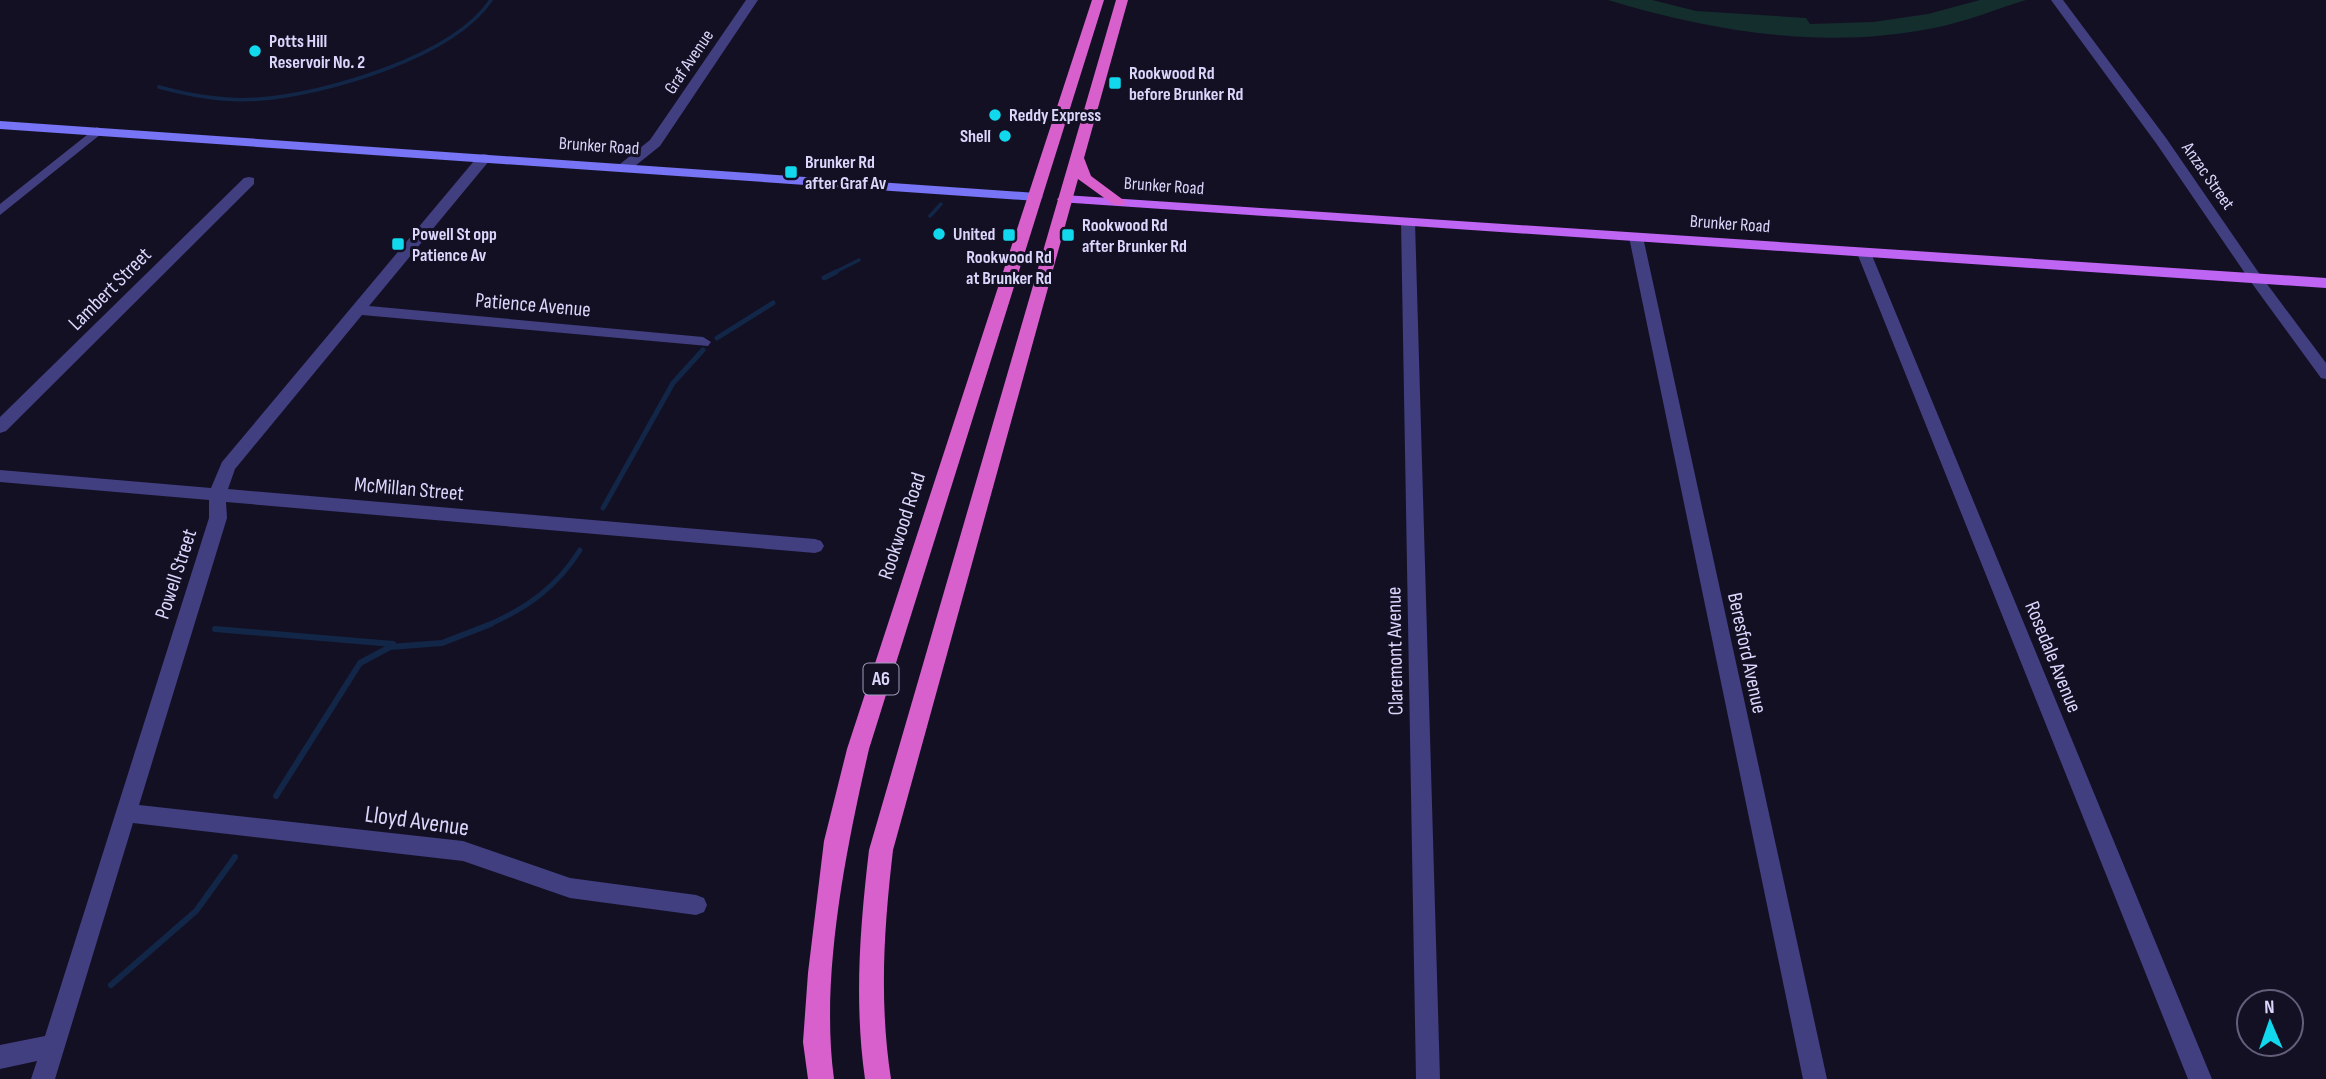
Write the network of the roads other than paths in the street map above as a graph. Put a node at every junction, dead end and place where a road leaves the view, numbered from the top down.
1 (752, 0) edge
2 (1098, 0) edge
3 (1122, 0) edge
4 (2057, 0) edge
5 (0, 125) edge
6 (97, 131) junction
7 (655, 143) junction
8 (484, 158) junction
9 (1076, 158) junction
10 (625, 167) junction
11 (653, 169) junction
12 (249, 181) dead end
13 (1036, 197) junction
14 (1065, 199) junction
15 (1119, 202) junction
16 (0, 211) edge
17 (1408, 222) junction
18 (1636, 237) junction
19 (1864, 253) junction
20 (2256, 279) junction
21 (2326, 284) edge
22 (359, 310) junction
23 (703, 342) dead end
24 (2326, 374) edge
25 (0, 427) edge
26 (0, 476) edge
27 (217, 495) junction
28 (815, 546) dead end
29 (125, 813) junction
30 (696, 905) dead end
31 (53, 1046) junction
32 (0, 1057) edge
33 (43, 1079) edge
34 (821, 1079) edge
35 (877, 1079) edge
36 (1428, 1079) edge
37 (1815, 1079) edge
38 (2200, 1079) edge

1 - 7 street, Graf Avenue
2 - 13 highway, Rookwood Road / A6
3 - 9 highway, A6
4 - 20 street, Anzac Street
5 - 6 main road, Brunker Road
6 - 8 main road, Brunker Road
6 - 16 street
7 - 10 street, Graf Avenue
7 - 11 street, Graf Avenue
8 - 10 main road, Brunker Road
8 - 22 street, Powell Street
9 - 14 highway, A6
9 - 15 highway
10 - 11 main road, Brunker Road
11 - 13 main road, Brunker Road
12 - 25 street, Lambert Street
13 - 14 highway, Brunker Road
13 - 34 highway, Rookwood Road / A6
14 - 15 main road, Brunker Road
14 - 35 highway, A6
15 - 17 main road, Brunker Road
17 - 18 main road, Brunker Road
17 - 36 street, Claremont Avenue
18 - 19 main road, Brunker Road
18 - 37 street, Beresford Avenue
19 - 20 main road, Brunker Road
19 - 38 street, Rosedale Avenue
20 - 21 main road, Brunker Road
20 - 24 street, Anzac Street
22 - 23 street, Patience Avenue
22 - 27 street, Powell Street
26 - 27 street, McMillan Street
27 - 28 street, McMillan Street
27 - 29 street, Powell Street
29 - 30 street, Lloyd Avenue
29 - 31 street, Powell Street
31 - 32 street
31 - 33 street, Powell Street

